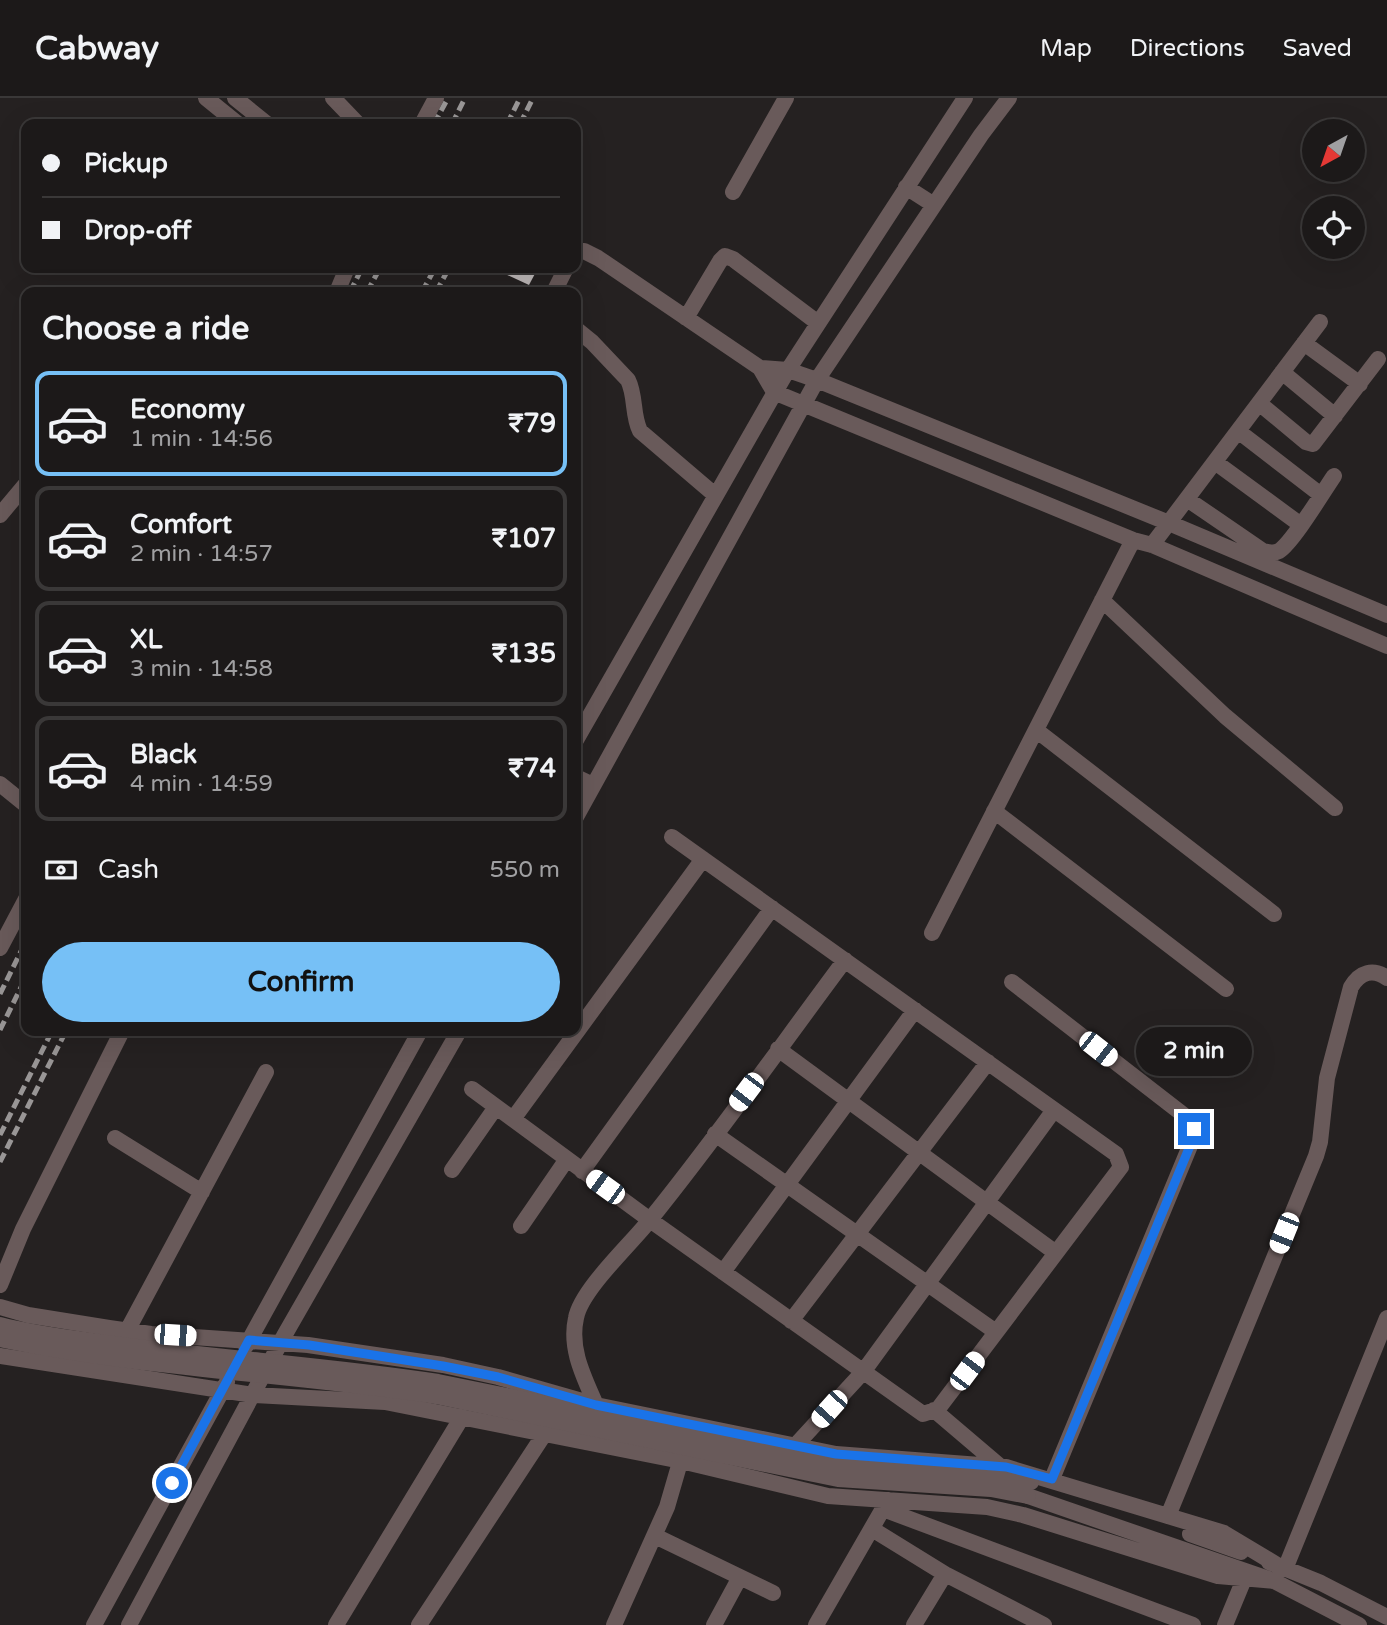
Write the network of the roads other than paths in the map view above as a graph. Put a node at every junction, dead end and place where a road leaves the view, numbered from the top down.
1 (206, 98) edge
2 (235, 98) edge
3 (333, 98) edge
4 (786, 98) edge
5 (965, 98) edge
6 (1009, 98) edge
7 (432, 100) edge
8 (232, 119) edge
9 (261, 119) edge
10 (353, 119) edge
11 (424, 119) edge
12 (906, 187) junction
13 (733, 192) dead end
14 (934, 205) junction
15 (581, 251) edge
16 (686, 318) junction
17 (1320, 322) dead end
18 (818, 323) junction
19 (581, 333) edge
20 (1304, 343) junction
21 (1378, 359) dead end
22 (760, 368) junction
23 (788, 370) junction
24 (1282, 372) junction
25 (817, 380) junction
26 (1360, 384) junction
27 (774, 393) junction
28 (1259, 403) junction
29 (804, 404) junction
30 (1335, 416) junction
31 (1238, 431) junction
32 (1215, 462) junction
33 (1334, 476) dead end
34 (21, 490) edge
35 (715, 495) junction
36 (1321, 495) junction
37 (1187, 499) junction
38 (0, 515) edge
39 (1169, 523) junction
40 (1301, 525) junction
41 (1133, 540) junction
42 (1152, 545) junction
43 (1102, 600) junction
44 (1387, 615) edge
45 (1387, 646) edge
46 (1036, 730) junction
47 (581, 731) edge
48 (581, 779) edge
49 (0, 784) edge
50 (593, 785) junction
51 (21, 801) edge
52 (581, 808) edge
53 (1335, 808) dead end
54 (994, 811) junction
55 (672, 837) dead end
56 (704, 859) junction
57 (21, 908) edge
58 (772, 908) junction
59 (1274, 914) dead end
60 (932, 933) dead end
61 (0, 948) edge
62 (845, 960) junction
63 (1387, 978) edge
64 (1012, 982) dead end
65 (1226, 989) dead end
66 (915, 1010) junction
67 (581, 1026) edge
68 (120, 1036) edge
69 (417, 1036) edge
70 (456, 1036) edge
71 (574, 1036) edge
72 (778, 1049) junction
73 (988, 1062) junction
74 (266, 1072) dead end
75 (472, 1089) dead end
76 (848, 1101) junction
77 (496, 1107) junction
78 (1054, 1110) junction
79 (513, 1119) junction
80 (715, 1134) junction
81 (115, 1138) dead end
82 (919, 1153) junction
83 (567, 1159) junction
84 (452, 1170) dead end
85 (583, 1171) junction
86 (787, 1185) junction
87 (202, 1192) junction
88 (986, 1203) junction
89 (650, 1220) junction
90 (521, 1226) dead end
91 (857, 1234) junction
92 (1056, 1253) junction
93 (723, 1272) junction
94 (927, 1284) junction
95 (0, 1285) edge
96 (0, 1307) edge
97 (1387, 1318) edge
98 (791, 1321) junction
99 (0, 1325) edge
100 (127, 1331) junction
101 (996, 1332) junction
102 (0, 1339) edge
103 (249, 1340) junction
104 (280, 1343) junction
105 (0, 1356) edge
106 (863, 1372) junction
107 (223, 1391) junction
108 (253, 1395) junction
109 (596, 1405) junction
110 (934, 1410) junction
111 (462, 1417) junction
112 (690, 1425) junction
113 (545, 1433) junction
114 (795, 1446) junction
115 (681, 1461) junction
116 (1001, 1467) junction
117 (1052, 1479) junction
118 (1030, 1489) junction
119 (886, 1504) junction
120 (1168, 1516) junction
121 (872, 1529) junction
122 (655, 1536) junction
123 (1279, 1572) junction
124 (945, 1574) junction
125 (1246, 1575) junction
126 (740, 1577) junction
127 (773, 1593) dead end
128 (1387, 1617) edge
129 (94, 1625) edge
130 (129, 1625) edge
131 (336, 1625) edge
132 (419, 1625) edge
133 (614, 1625) edge
134 (714, 1625) edge
135 (816, 1625) edge
136 (914, 1625) edge
137 (1044, 1625) edge
138 (1193, 1625) edge
139 (1225, 1625) edge
140 (1359, 1625) edge

1 - 8 street
2 - 9 street
3 - 10 street
4 - 13 street
5 - 12 street
6 - 14 street
7 - 11 street
12 - 14 street
12 - 18 street
14 - 25 street
15 - 16 street
16 - 18 street
16 - 22 street
17 - 20 street
18 - 23 street
19 - 35 street
20 - 24 street
20 - 26 street
21 - 26 street
22 - 23 street
22 - 27 street
23 - 25 street
23 - 27 street
24 - 28 street
24 - 30 street
25 - 29 street
25 - 39 street
26 - 30 street
27 - 29 street
27 - 35 street
28 - 30 street
28 - 31 street
29 - 41 street
29 - 50 street
31 - 32 street
31 - 36 street
32 - 37 street
32 - 40 street
33 - 36 street
34 - 38 street
35 - 47 street
36 - 40 street
37 - 39 street
37 - 40 street
39 - 42 street
39 - 44 street
41 - 42 street
41 - 43 street
42 - 45 street
43 - 46 street
43 - 53 street
46 - 54 street
46 - 59 street
48 - 50 street
49 - 51 street
50 - 52 street
54 - 60 street
54 - 65 street
55 - 56 street
56 - 58 street
56 - 67 street
57 - 61 street
58 - 62 street
58 - 85 street
62 - 66 street
62 - 72 street
63 - 120 street
64 - 117 street
66 - 73 street
66 - 76 street
68 - 95 street
69 - 103 street
70 - 104 street
71 - 79 street
72 - 76 street
72 - 80 street
73 - 78 street
73 - 82 street
74 - 87 street
75 - 77 street
76 - 82 street
76 - 86 street
77 - 79 street
77 - 84 street
78 - 88 street
78 - 92 street
79 - 83 street
80 - 86 street
80 - 89 street
81 - 87 street
82 - 88 street
82 - 91 street
83 - 85 street
83 - 90 street
85 - 89 street
86 - 91 street
86 - 93 street
87 - 100 street
88 - 92 street
88 - 94 street
89 - 93 street
89 - 109 street
91 - 94 street
91 - 98 street
92 - 101 street
93 - 98 street
94 - 101 street
94 - 106 street
96 - 100 street
97 - 123 street
98 - 106 street
99 - 118 street, bridge
100 - 103 street
101 - 110 street
102 - 118 street, bridge
103 - 104 street
103 - 107 street
104 - 108 street
104 - 109 street
105 - 107 street
106 - 110 street
106 - 114 street
107 - 108 street
107 - 129 street
108 - 111 street
108 - 130 street
109 - 112 street
110 - 116 street
111 - 113 street
111 - 131 street
112 - 114 street
112 - 115 street
113 - 115 street
113 - 132 street
114 - 116 street
115 - 119 street
115 - 122 street
116 - 117 street
117 - 120 street
118 - 123 street
118 - 125 street
119 - 121 street
119 - 125 street
119 - 138 street
120 - 123 street
121 - 124 street
121 - 135 street
122 - 126 street
122 - 133 street
123 - 125 street
123 - 128 street
123 - 140 street
124 - 136 street
124 - 137 street
125 - 139 street
126 - 127 street
126 - 134 street

